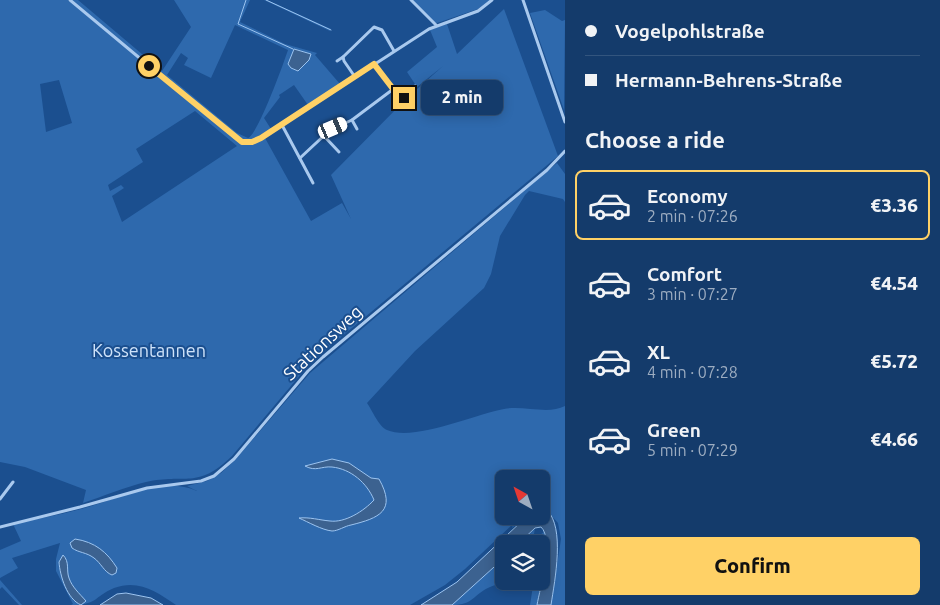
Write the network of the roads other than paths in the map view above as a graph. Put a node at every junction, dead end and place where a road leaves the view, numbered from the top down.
1 (70, 0) edge
2 (411, 0) edge
3 (492, 0) edge
4 (523, 0) edge
5 (370, 22) dead end
6 (436, 25) junction
7 (374, 27) junction
8 (394, 51) junction
9 (344, 57) junction
10 (337, 61) dead end
11 (374, 64) junction
12 (355, 77) junction
13 (415, 86) dead end
14 (392, 90) junction
15 (352, 120) junction
16 (565, 122) edge
17 (282, 125) junction
18 (357, 129) dead end
19 (324, 136) junction
20 (565, 151) edge
21 (339, 152) dead end
22 (300, 158) junction
23 (313, 183) dead end
24 (13, 482) dead end
25 (0, 499) edge
26 (0, 526) edge

1 - 17 street
2 - 6 street
3 - 6 street
4 - 16 street
5 - 7 street
6 - 8 street
7 - 8 street
7 - 9 street
8 - 11 street
9 - 10 street
9 - 12 street
11 - 12 street
11 - 14 street
12 - 17 street
13 - 14 street
14 - 15 street
15 - 18 street
15 - 19 street
17 - 22 street
19 - 21 street
19 - 22 street
20 - 26 street, Stationsweg
22 - 23 street
24 - 25 street

